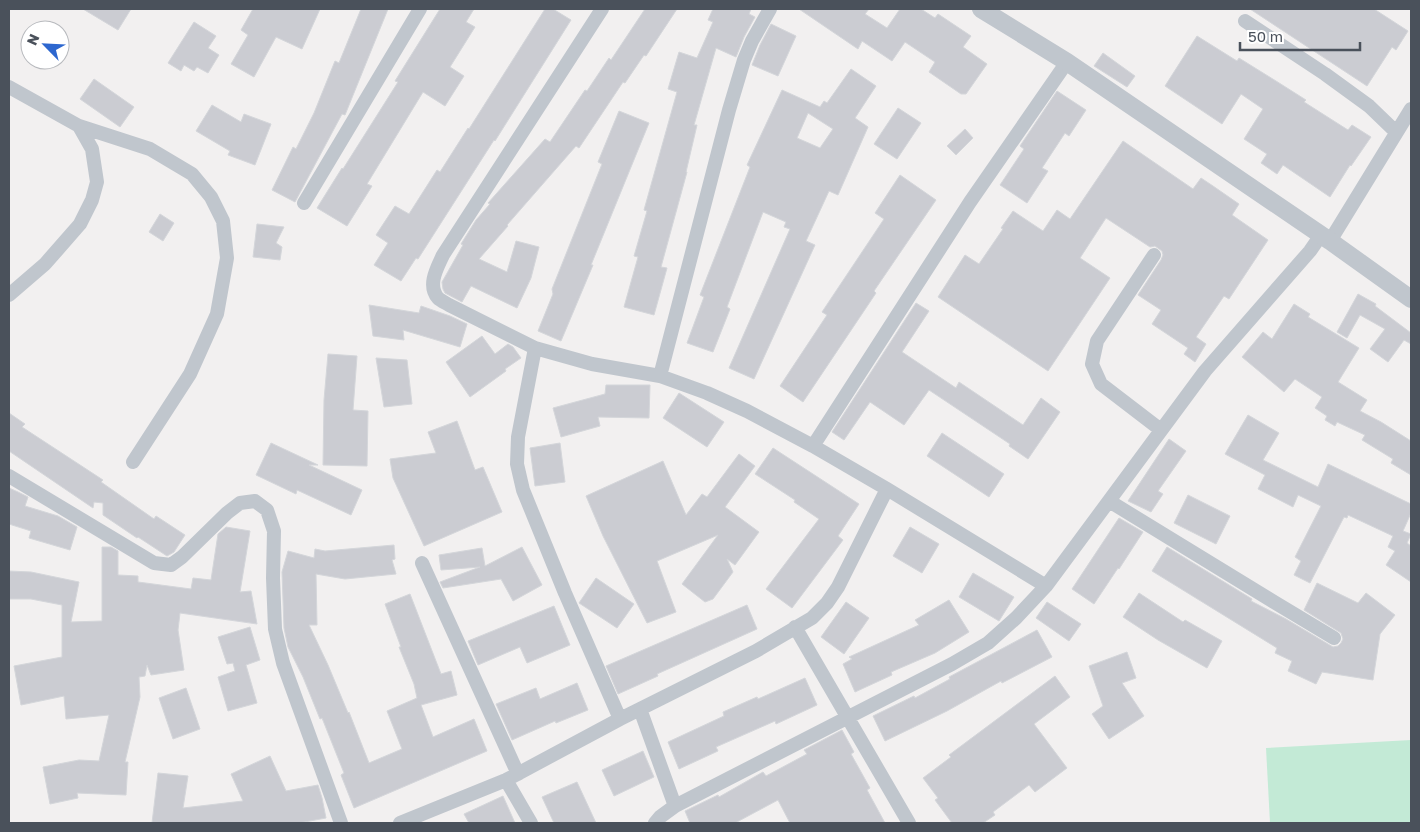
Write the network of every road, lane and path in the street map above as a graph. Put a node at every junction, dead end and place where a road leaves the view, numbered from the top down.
1 (420, 9) edge
2 (602, 9) edge
3 (770, 9) edge
4 (981, 9) edge
5 (1245, 21) dead end
6 (1067, 62) junction
7 (9, 87) edge
8 (1411, 109) edge
9 (79, 126) junction
10 (1396, 132) junction
11 (304, 203) dead end
12 (1325, 238) junction
13 (1154, 255) dead end
14 (9, 295) edge
15 (1411, 299) edge
16 (535, 348) junction
17 (660, 376) junction
18 (1161, 430) junction
19 (813, 446) junction
20 (133, 462) dead end
21 (9, 476) edge
22 (887, 489) junction
23 (1109, 500) junction
24 (422, 563) dead end
25 (1046, 586) junction
26 (795, 627) junction
27 (1334, 638) dead end
28 (640, 709) junction
29 (848, 716) junction
30 (620, 718) junction
31 (512, 777) junction
32 (676, 806) junction
33 (340, 823) edge
34 (400, 823) edge
35 (531, 823) edge
36 (655, 823) edge
37 (909, 823) edge

1 - 11 street
2 - 16 street
3 - 17 street
4 - 6 street
5 - 10 street
6 - 12 street
6 - 19 street
7 - 9 street
8 - 10 street
9 - 14 street
9 - 20 street
10 - 12 street
12 - 15 street
12 - 18 street
13 - 18 street
16 - 17 street
16 - 30 street
17 - 19 street
18 - 23 street
19 - 22 street
21 - 33 street
22 - 25 street
22 - 26 street
23 - 25 street
23 - 27 street
24 - 31 street
25 - 29 street
26 - 28 street
26 - 29 street
28 - 30 street
28 - 32 street
29 - 32 street
29 - 37 street
30 - 31 street
31 - 34 street
31 - 35 street
32 - 36 street

